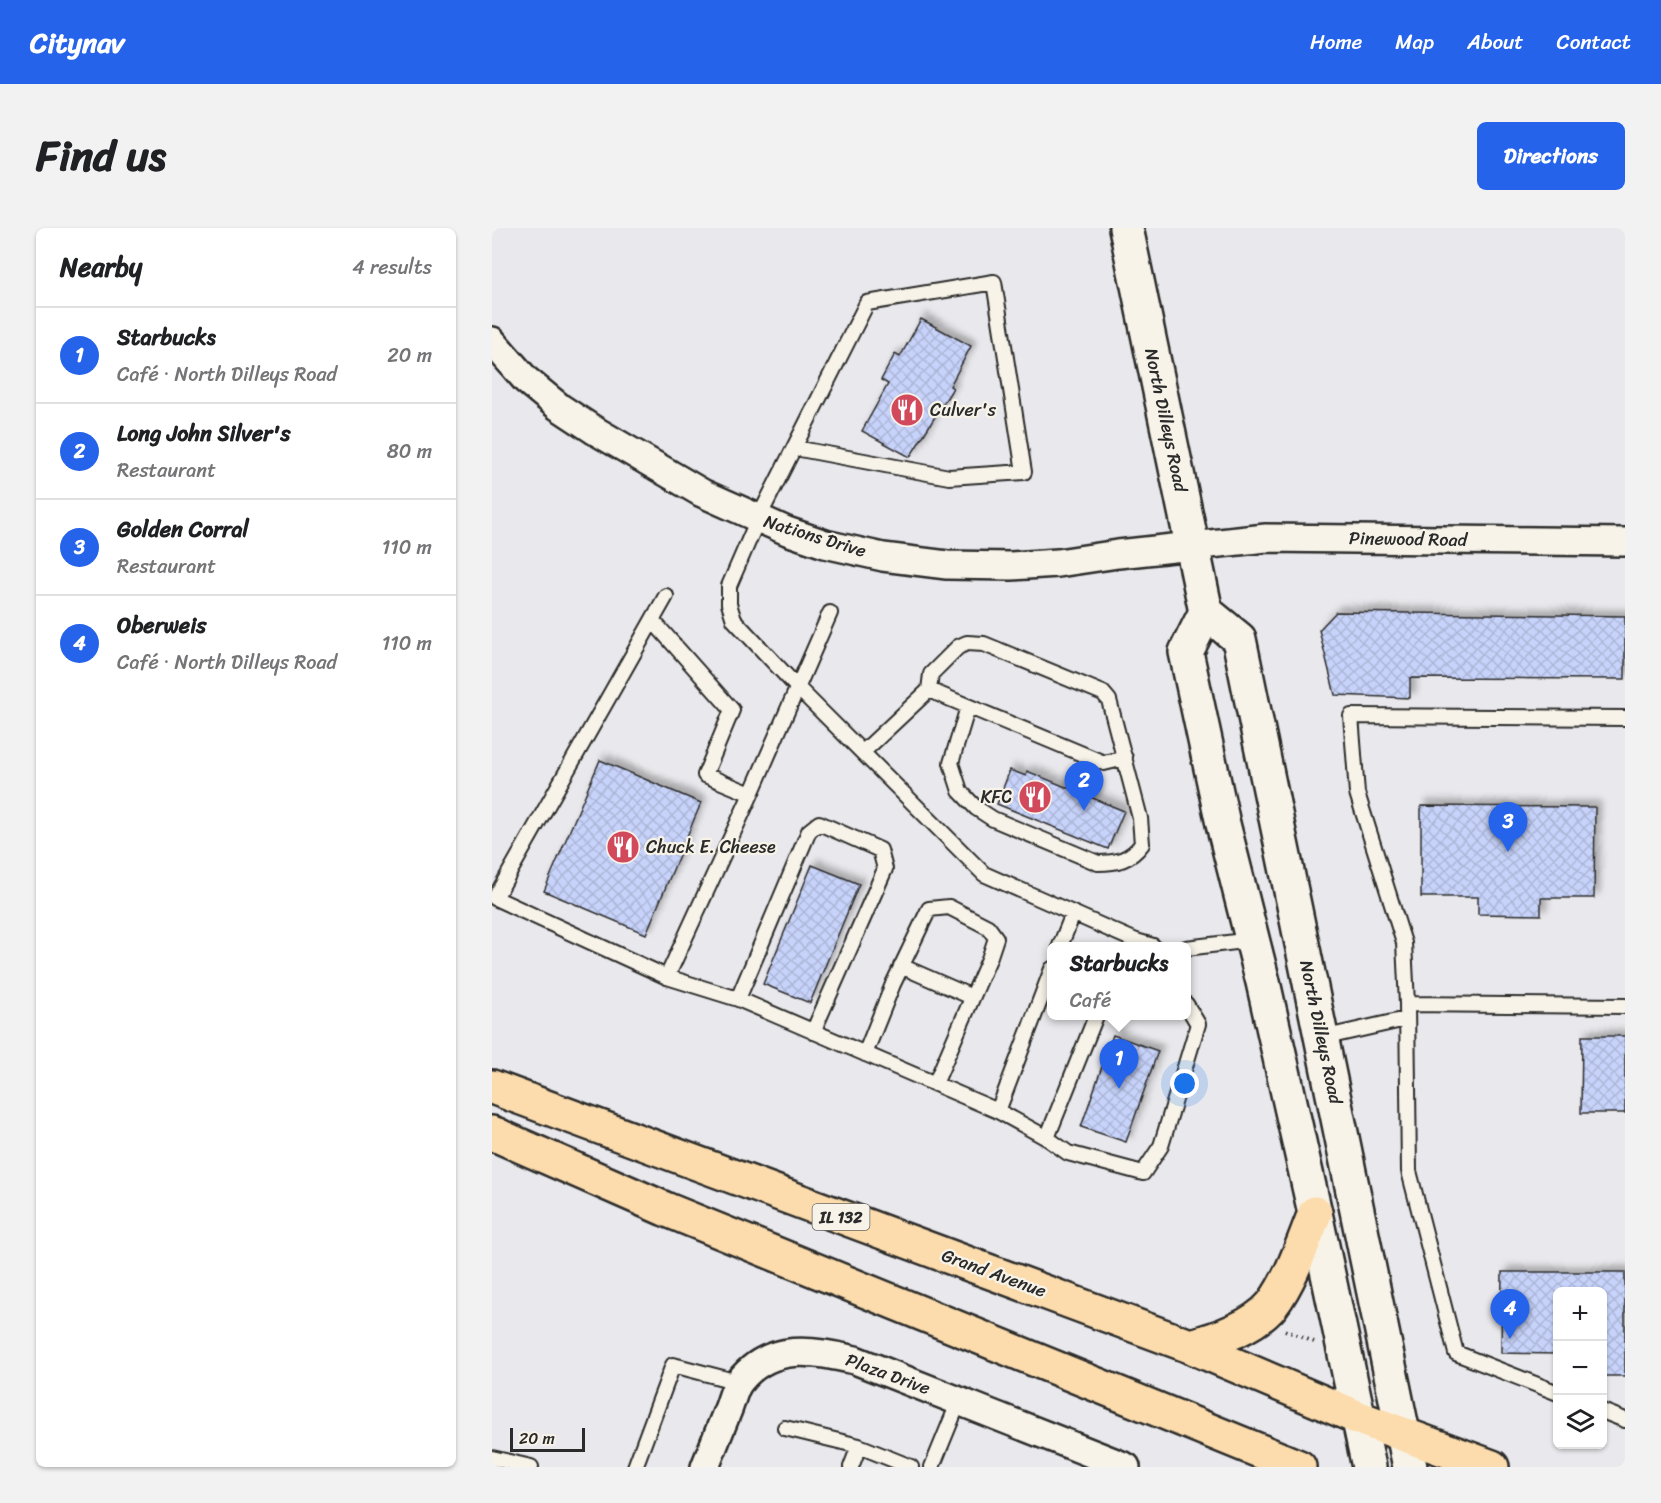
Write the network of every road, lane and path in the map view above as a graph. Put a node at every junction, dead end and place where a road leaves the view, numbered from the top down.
1 (1126, 228) edge
2 (492, 341) edge
3 (795, 448) junction
4 (758, 519) junction
5 (1625, 542) edge
6 (1192, 545) junction
7 (666, 596) dead end
8 (1206, 612) junction
9 (830, 613) dead end
10 (653, 621) junction
11 (797, 687) junction
12 (928, 690) junction
13 (968, 707) junction
14 (1625, 718) edge
15 (863, 752) junction
16 (1125, 758) junction
17 (751, 794) junction
18 (1073, 914) junction
19 (1252, 940) junction
20 (1062, 942) edge
21 (1139, 942) edge
22 (1191, 947) edge
23 (901, 966) junction
24 (667, 977) junction
25 (1047, 982) edge
26 (972, 997) junction
27 (738, 999) junction
28 (1407, 1004) junction
29 (1625, 1006) edge
30 (1191, 1012) edge
31 (1406, 1018) junction
32 (1094, 1020) edge
33 (813, 1032) junction
34 (1322, 1038) junction
35 (865, 1054) junction
36 (935, 1084) junction
37 (492, 1087) edge
38 (998, 1111) junction
39 (494, 1134) edge
40 (1047, 1138) junction
41 (1316, 1213) junction
42 (1285, 1329) dead end
43 (1317, 1343) dead end
44 (1190, 1346) junction
45 (738, 1382) junction
46 (1553, 1391) edge
47 (959, 1401) junction
48 (1607, 1413) edge
49 (1359, 1418) junction
50 (1625, 1420) edge
51 (785, 1428) dead end
52 (859, 1446) junction
53 (1407, 1451) edge
54 (492, 1458) edge
55 (531, 1467) edge
56 (635, 1467) edge
57 (705, 1467) edge
58 (851, 1467) edge
59 (911, 1467) edge
60 (932, 1467) edge
61 (1126, 1467) edge
62 (1299, 1467) edge
63 (1368, 1467) edge
64 (1492, 1467) edge

1 - 6 street, North Dilleys Road
2 - 4 street, Nations Drive
3 - 3 lane
3 - 4 lane
4 - 6 street, Nations Drive
4 - 11 lane
5 - 6 street, Pinewood Road
6 - 8 street, North Dilleys Road
7 - 10 lane
8 - 19 street
8 - 34 street, North Dilleys Road
9 - 11 lane
10 - 17 lane
10 - 24 lane
11 - 15 lane
11 - 17 lane
12 - 13 lane
12 - 15 lane
12 - 16 lane
13 - 16 lane
13 - 16 lane
14 - 28 lane
15 - 18 lane
17 - 24 lane
18 - 20 lane
18 - 21 lane
19 - 22 lane
19 - 41 street
23 - 26 lane
23 - 26 lane
23 - 35 lane
24 - 27 lane
25 - 38 lane
26 - 36 lane
27 - 33 lane
27 - 33 lane
28 - 29 lane
28 - 31 lane
30 - 40 lane
31 - 34 lane
31 - 46 lane
32 - 40 lane
33 - 35 lane
34 - 53 street, North Dilleys Road
35 - 36 lane
36 - 38 lane
37 - 44 main road, Grand Avenue / IL 132
38 - 40 lane
39 - 62 main road
41 - 44 main road
41 - 49 street
42 - 43 path
44 - 49 main road, Grand Avenue / IL 132
45 - 47 street, Plaza Drive
45 - 56 lane
45 - 57 street, Plaza Drive
47 - 60 lane
47 - 61 street, Plaza Drive
48 - 50 lane
49 - 53 main road, Grand Avenue / IL 132
49 - 63 street
51 - 52 lane
52 - 58 lane
52 - 59 lane
53 - 64 main road, Grand Avenue / IL 132
54 - 55 lane

